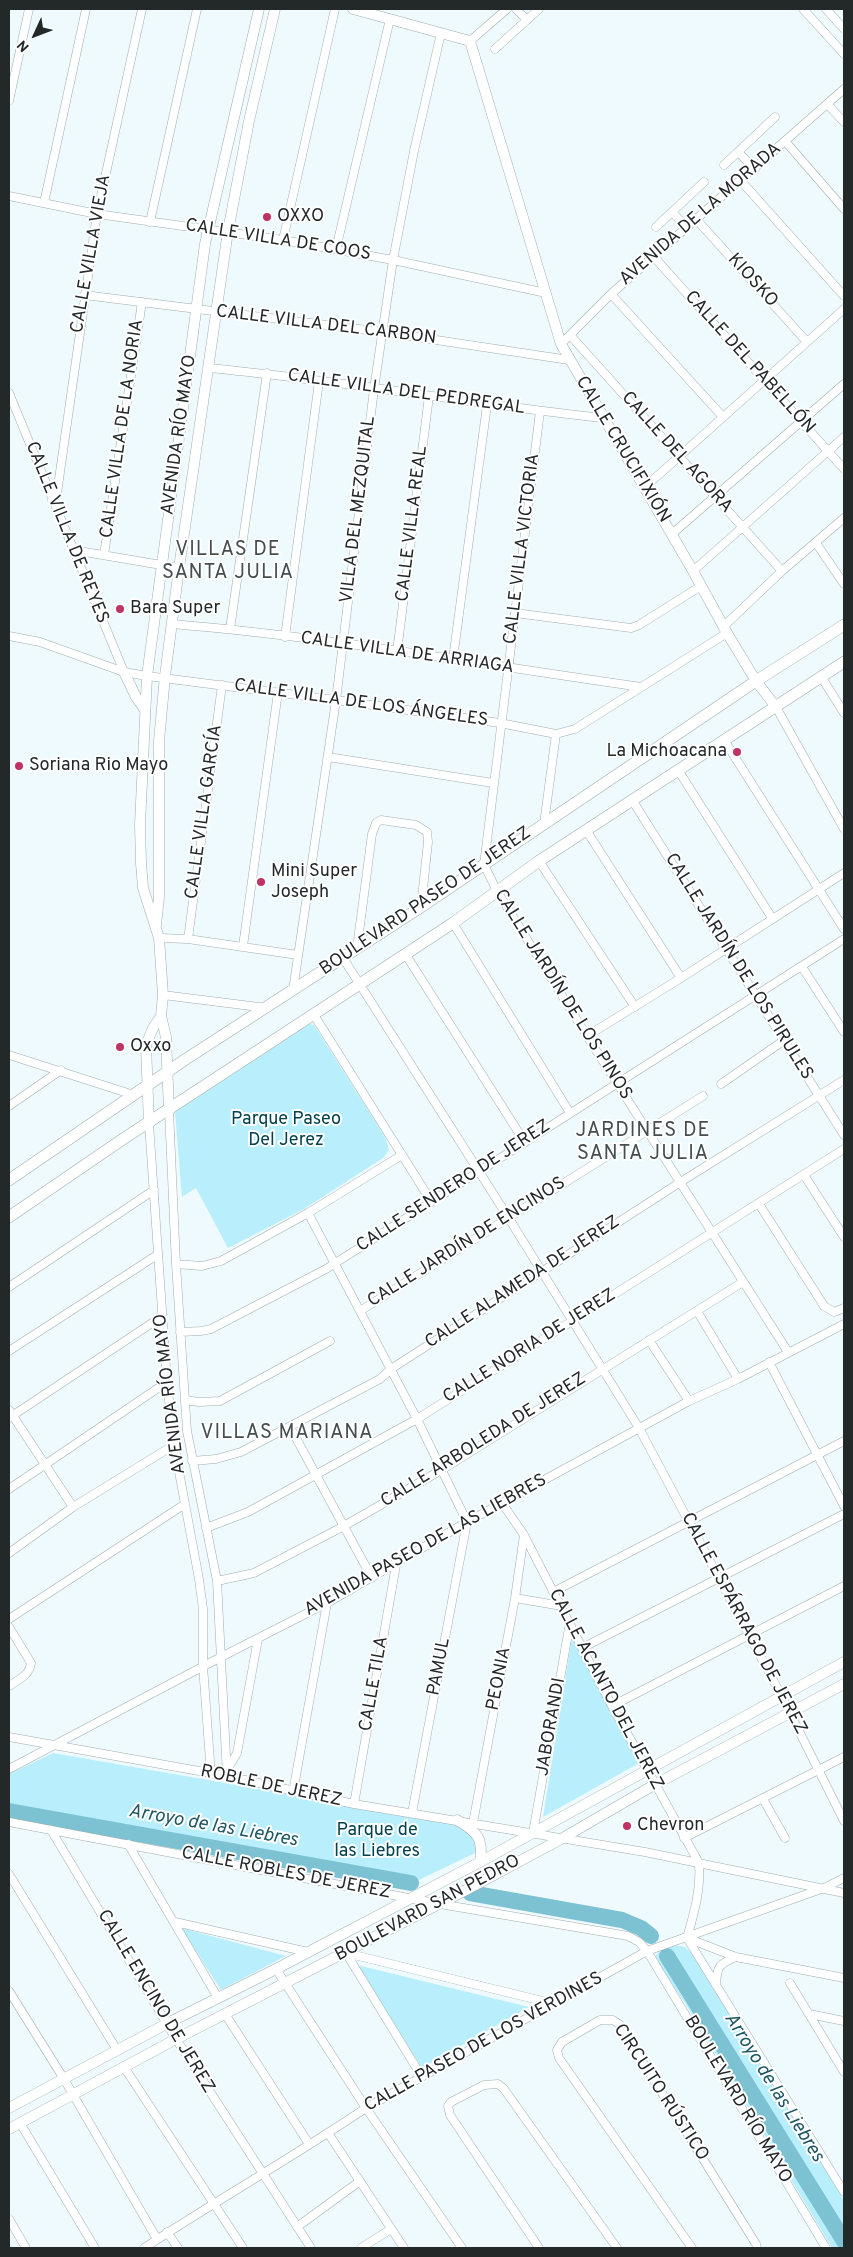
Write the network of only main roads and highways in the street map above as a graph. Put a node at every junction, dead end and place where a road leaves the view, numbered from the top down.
1 (844, 625) edge
2 (844, 662) edge
3 (9, 1180) edge
4 (9, 1217) edge

1 - 3 main road, BOULEVARD PASEO DE JEREZ
2 - 4 main road, BOULEVARD PASEO DE JEREZ

